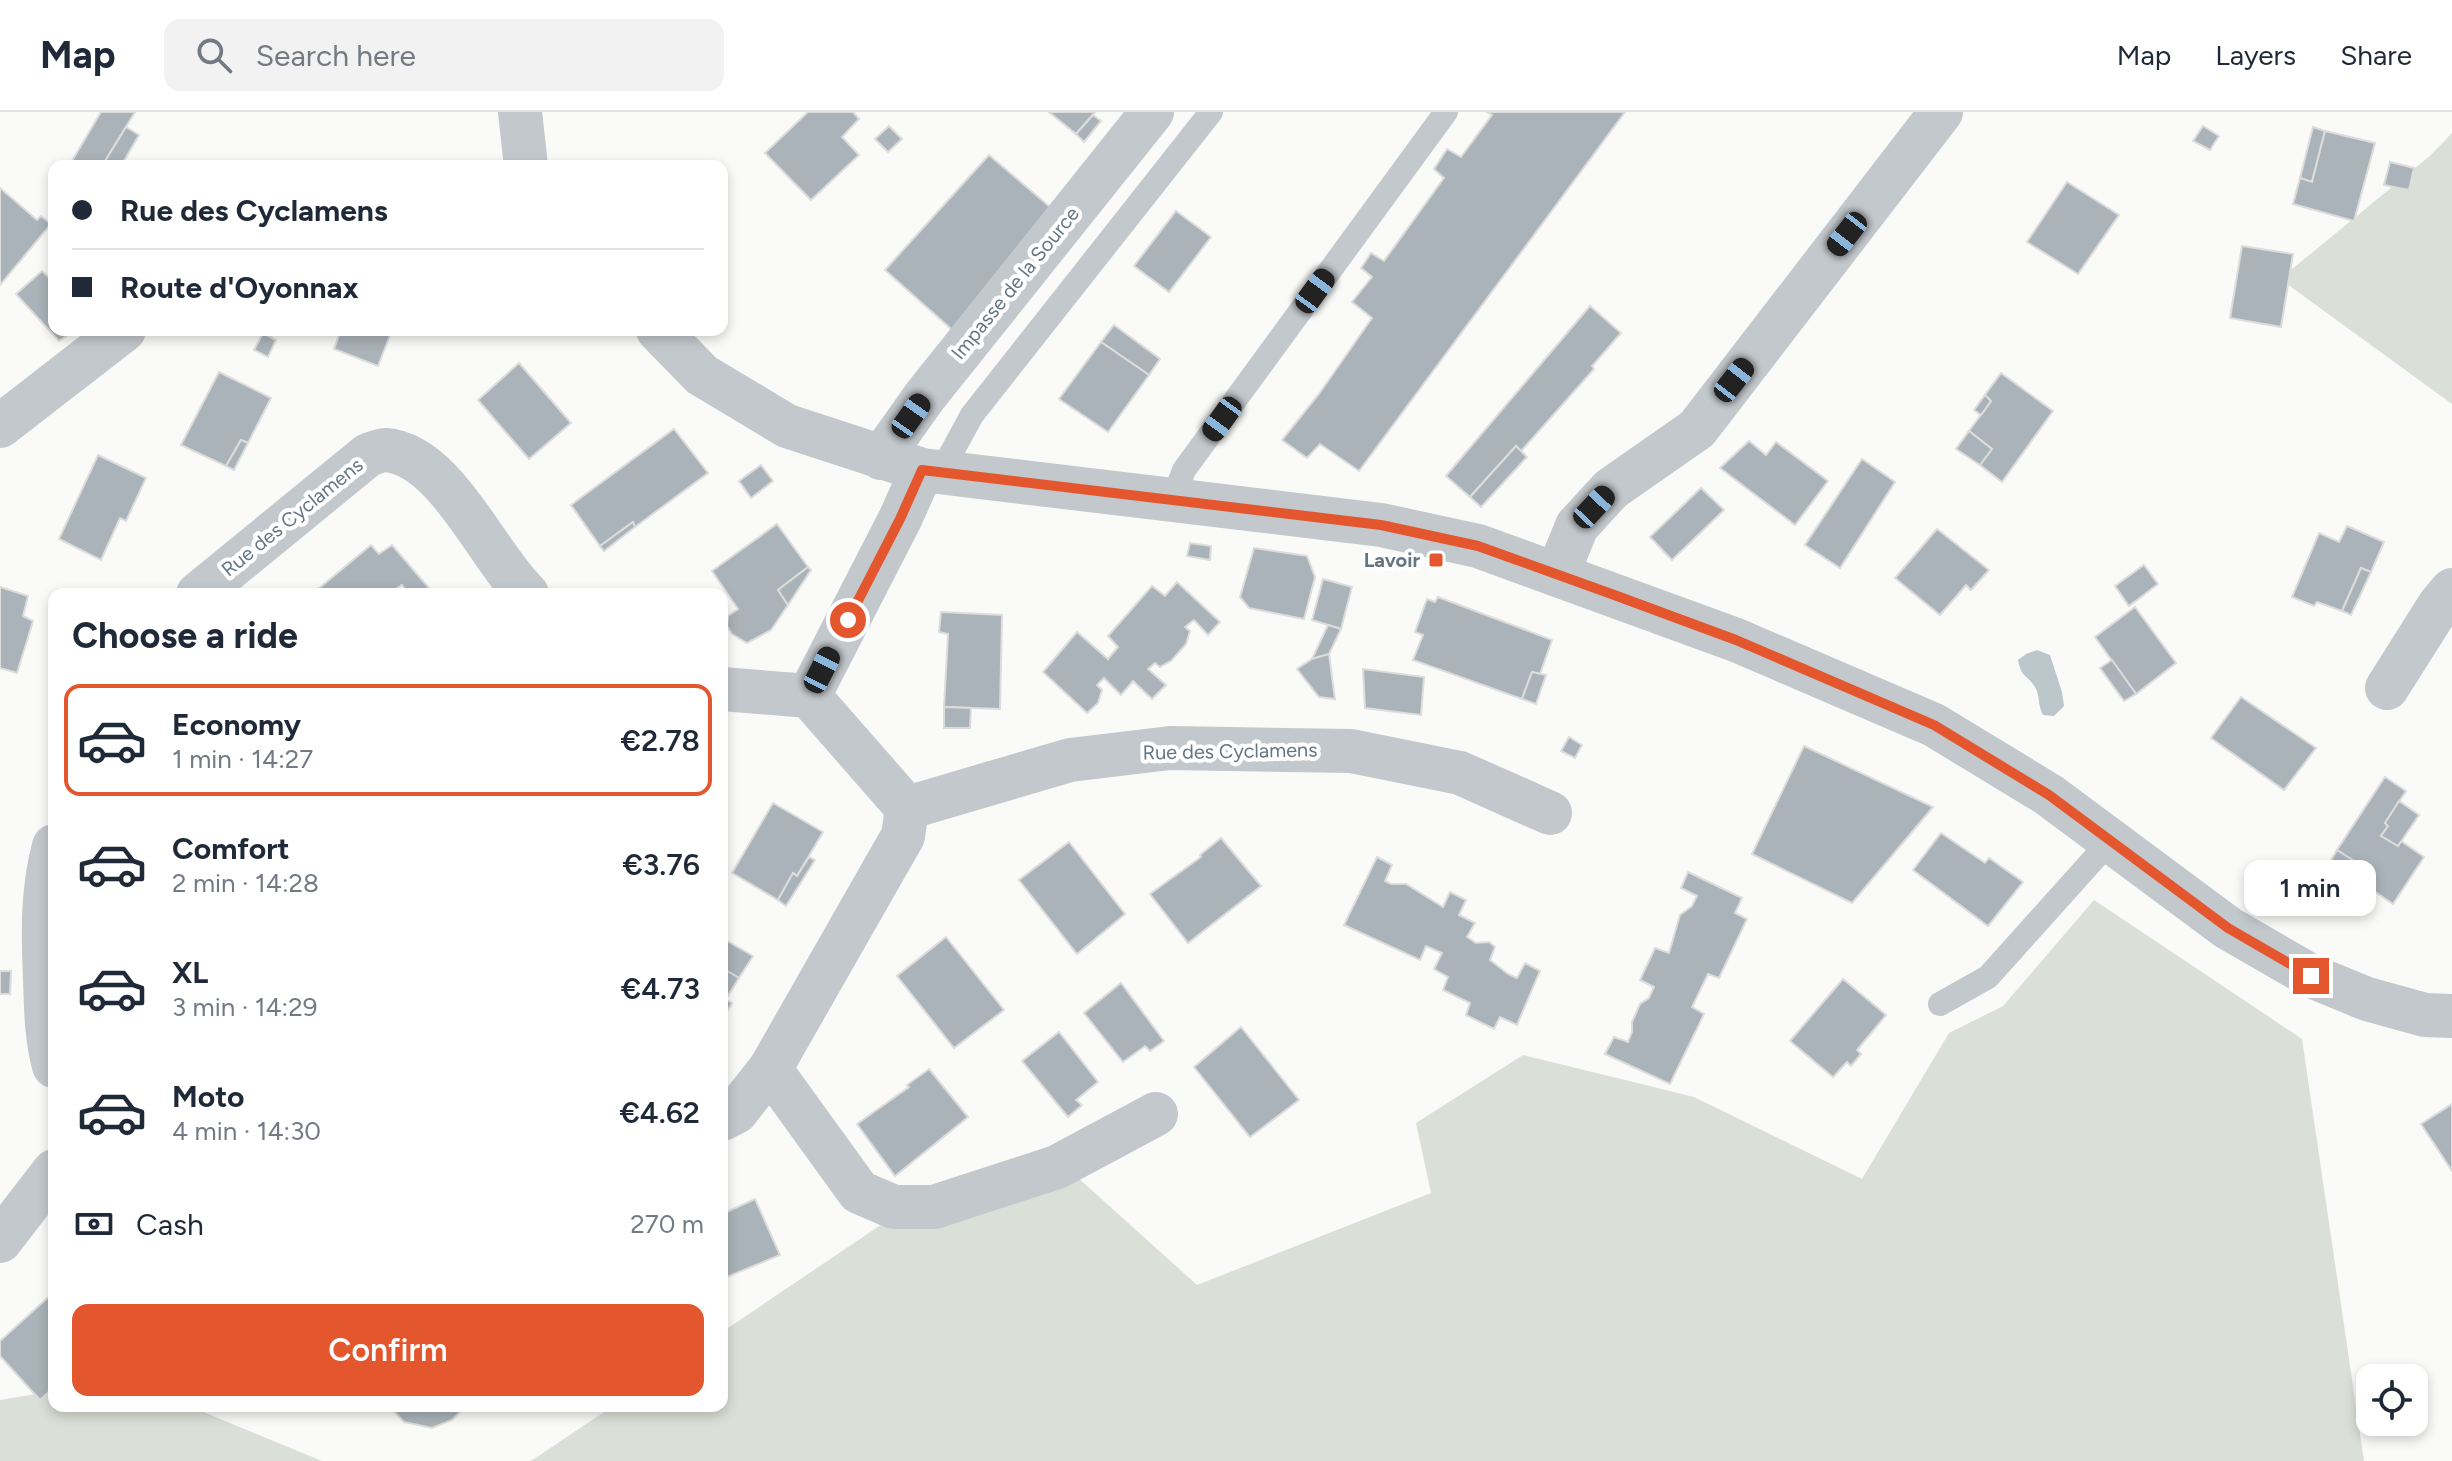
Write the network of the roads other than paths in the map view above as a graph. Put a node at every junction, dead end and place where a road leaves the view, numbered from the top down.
1 (520, 112) edge
2 (1152, 112) edge
3 (1211, 112) edge
4 (1446, 112) edge
5 (1941, 112) edge
6 (525, 160) edge
7 (116, 336) edge
8 (664, 336) edge
9 (0, 426) edge
10 (915, 466) junction
11 (1173, 499) junction
12 (1557, 575) junction
13 (205, 588) edge
14 (518, 588) edge
15 (2452, 590) edge
16 (2387, 688) dead end
17 (728, 689) edge
18 (809, 696) junction
19 (907, 808) junction
20 (1550, 813) dead end
21 (2111, 840) junction
22 (48, 868) edge
23 (1940, 1004) dead end
24 (2452, 1016) edge
25 (48, 1045) edge
26 (770, 1069) junction
27 (1156, 1114) dead end
28 (728, 1116) edge
29 (48, 1179) edge
30 (0, 1241) edge

1 - 6 street
2 - 10 street, Impasse de la Source
3 - 10 lane
4 - 11 lane
5 - 12 street
7 - 9 street
8 - 10 street
10 - 11 street
10 - 18 street
11 - 12 street
12 - 21 street
13 - 14 street, Rue des Cyclamens
15 - 16 street
17 - 18 street
18 - 19 street
19 - 20 street, Rue des Cyclamens
19 - 26 street
21 - 23 lane
21 - 24 street
22 - 25 street
26 - 27 street
26 - 28 street
29 - 30 street

